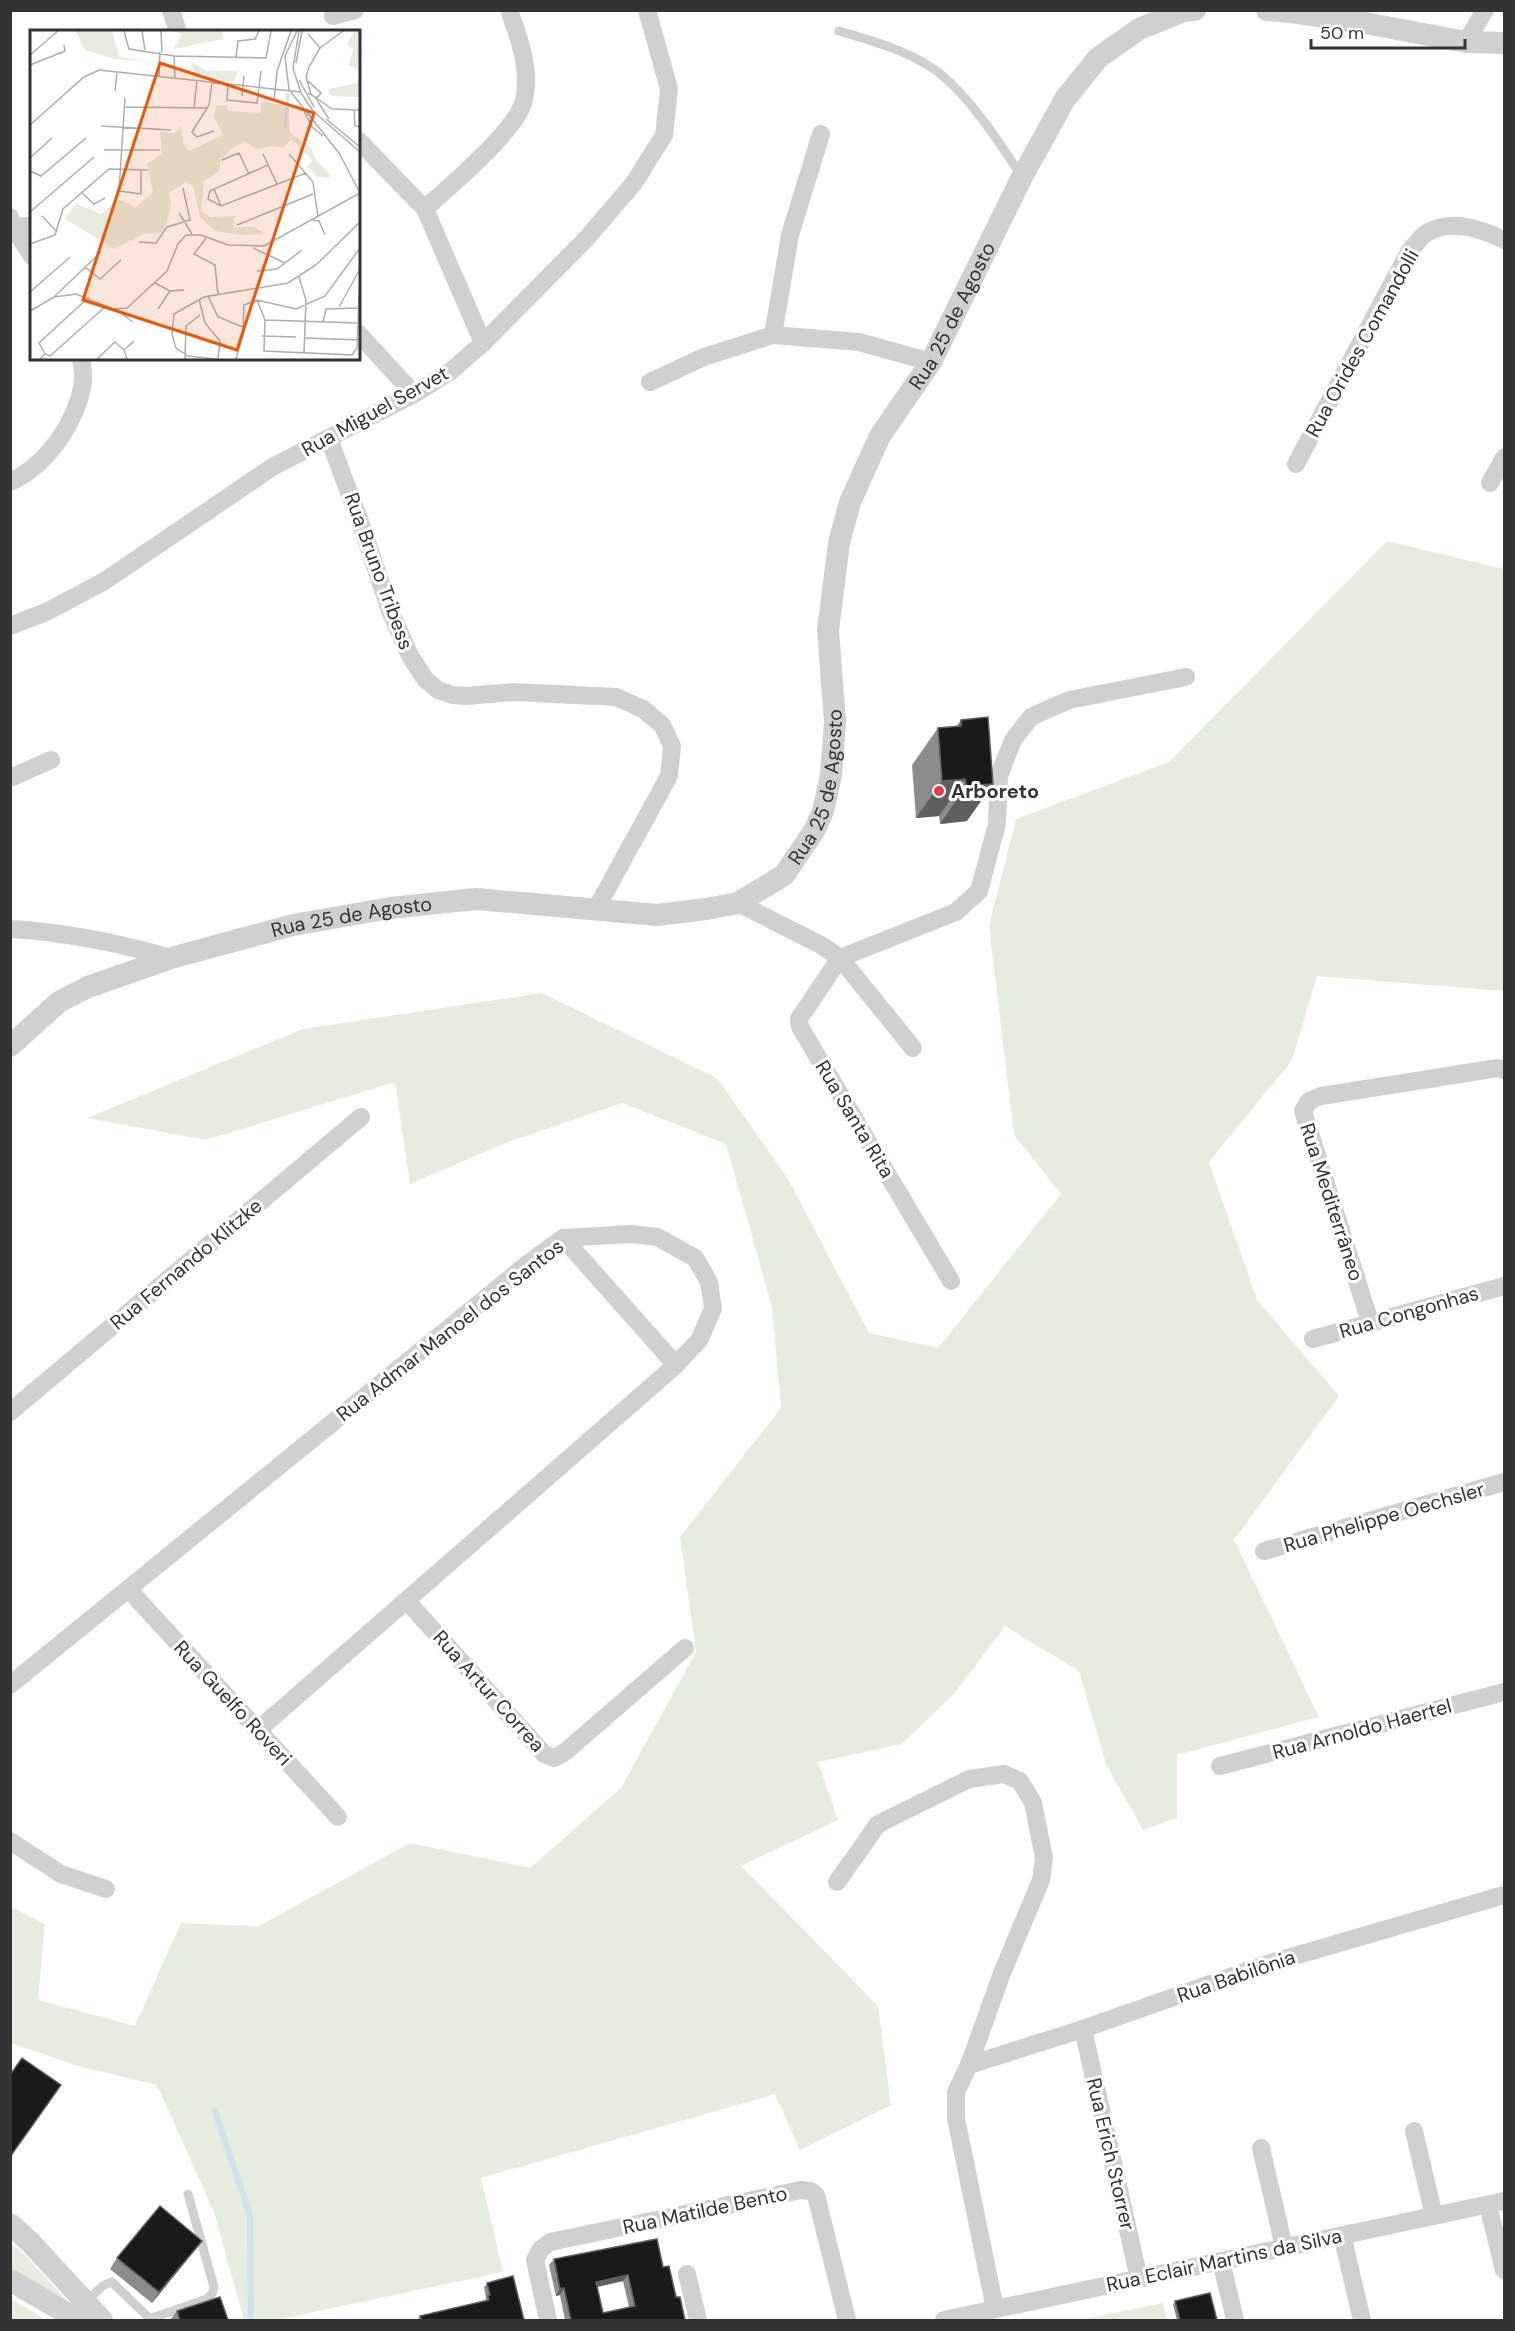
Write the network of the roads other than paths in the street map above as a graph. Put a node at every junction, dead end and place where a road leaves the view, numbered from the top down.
1 (171, 10) edge
2 (356, 10) edge
3 (509, 10) edge
4 (647, 10) edge
5 (1267, 10) edge
6 (1485, 10) edge
7 (1187, 11) edge
8 (1293, 11) edge
9 (333, 16) dead end
10 (177, 30) edge
11 (839, 31) dead end
12 (1466, 42) junction
13 (1504, 42) edge
14 (821, 134) dead end
15 (360, 142) edge
16 (1022, 177) junction
17 (425, 209) junction
18 (12, 222) edge
19 (30, 226) edge
20 (1504, 240) edge
21 (30, 253) edge
22 (773, 334) junction
23 (360, 335) edge
24 (483, 343) junction
25 (81, 360) edge
26 (931, 362) junction
27 (650, 382) dead end
28 (414, 394) junction
29 (329, 439) junction
30 (1504, 458) edge
31 (1296, 464) dead end
32 (10, 482) edge
33 (1490, 483) dead end
34 (10, 626) edge
35 (1186, 677) dead end
36 (51, 760) dead end
37 (10, 778) edge
38 (738, 903) junction
39 (596, 909) junction
40 (10, 928) edge
41 (171, 958) junction
42 (840, 958) junction
43 (10, 1047) edge
44 (913, 1048) dead end
45 (1504, 1070) edge
46 (361, 1117) dead end
47 (563, 1238) junction
48 (951, 1281) dead end
49 (1504, 1286) edge
50 (1370, 1322) junction
51 (1313, 1340) dead end
52 (676, 1365) junction
53 (10, 1412) edge
54 (1504, 1482) edge
55 (1264, 1551) dead end
56 (128, 1589) junction
57 (407, 1601) junction
58 (685, 1648) dead end
59 (10, 1685) edge
60 (1504, 1692) edge
61 (258, 1730) junction
62 (1220, 1766) dead end
63 (338, 1817) dead end
64 (10, 1841) edge
65 (837, 1882) dead end
66 (106, 1889) dead end
67 (1504, 1895) edge
68 (1083, 2029) junction
69 (969, 2065) junction
70 (1414, 2131) dead end
71 (1262, 2148) dead end
72 (188, 2194) dead end
73 (1496, 2203) edge
74 (1434, 2216) junction
75 (10, 2224) edge
76 (1342, 2235) junction
77 (1284, 2247) junction
78 (1221, 2261) junction
79 (1504, 2270) edge
80 (687, 2274) dead end
81 (1139, 2279) junction
82 (10, 2280) edge
83 (995, 2309) junction
84 (81, 2311) edge
85 (102, 2320) edge
86 (548, 2320) edge
87 (698, 2320) edge
88 (847, 2320) edge
89 (944, 2320) edge
90 (1235, 2320) edge
91 (1362, 2320) edge

1 - 10 street
2 - 9 street
3 - 17 street
4 - 24 street, Rua Miguel Servet
5 - 8 street
6 - 12 street
7 - 16 street, Rua 25 de Agosto
8 - 12 street
11 - 16 lane
12 - 13 street
14 - 22 street
15 - 17 street
16 - 26 street, Rua 25 de Agosto
17 - 24 street
18 - 19 street
18 - 21 street
20 - 31 street, Rua Orides Comandolli
22 - 26 street
22 - 27 street
23 - 28 street
24 - 28 street, Rua Miguel Servet
25 - 32 street
26 - 38 street, Rua 25 de Agosto
28 - 29 street, Rua Miguel Servet
29 - 34 street, Rua Miguel Servet
29 - 39 street, Rua Bruno Tribess
30 - 33 street
35 - 42 street
36 - 37 street
38 - 39 street, Rua 25 de Agosto
38 - 42 street
39 - 41 street, Rua 25 de Agosto
40 - 41 street
41 - 43 street, Rua 25 de Agosto
42 - 44 street
42 - 48 street, Rua Santa Rita
45 - 50 street, Rua Mediterrâneo
46 - 53 street, Rua Fernando Klitzke
47 - 52 street
47 - 52 street, Rua Admar Manoel dos Santos
47 - 56 street, Rua Admar Manoel dos Santos
49 - 50 street, Rua Congonhas
50 - 51 street, Rua Congonhas
52 - 57 street, Rua Admar Manoel dos Santos
54 - 55 street, Rua Phelippe Oechsler
56 - 59 street, Rua Admar Manoel dos Santos
56 - 61 street, Rua Guelfo Roveri
57 - 58 street, Rua Artur Correa
57 - 61 street, Rua Admar Manoel dos Santos
60 - 62 street, Rua Arnoldo Haertel
61 - 63 street, Rua Guelfo Roveri
64 - 66 street
65 - 69 street
67 - 68 street, Rua Babilônia
68 - 69 street, Rua Babilônia
68 - 81 street, Rua Erich Storrer
69 - 83 street
70 - 74 street
71 - 77 street
72 - 84 lane
73 - 74 street, Rua Eclair Martins da Silva
73 - 79 street
74 - 76 street, Rua Eclair Martins da Silva
75 - 84 street
76 - 77 street, Rua Eclair Martins da Silva
76 - 91 street
77 - 78 street, Rua Eclair Martins da Silva
78 - 81 street, Rua Eclair Martins da Silva
78 - 90 street
80 - 87 street
81 - 83 street, Rua Eclair Martins da Silva
82 - 84 street
83 - 89 street, Rua Eclair Martins da Silva
84 - 85 street
86 - 88 street, Rua Matilde Bento

